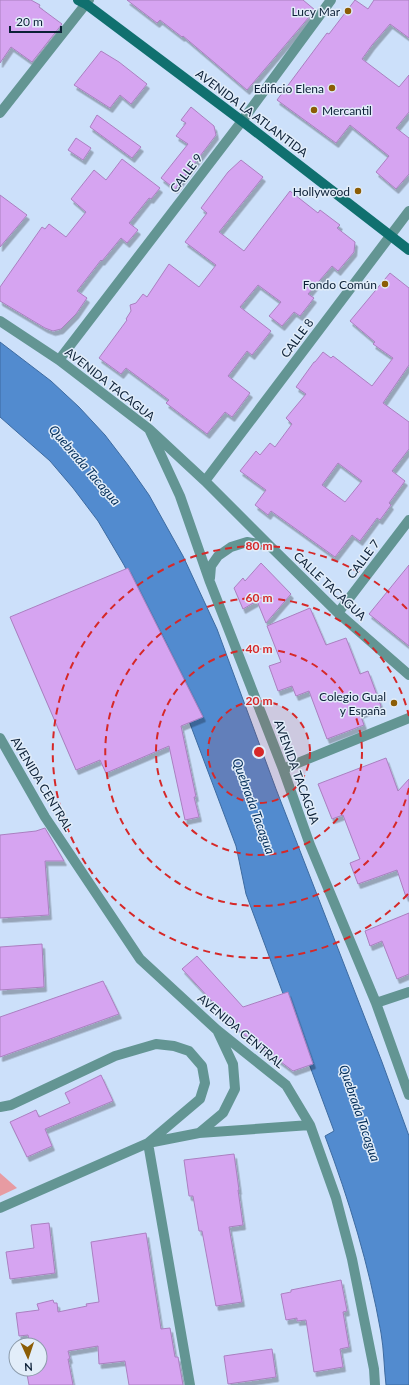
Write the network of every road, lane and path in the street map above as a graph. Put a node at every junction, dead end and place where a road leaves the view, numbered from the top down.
1 (331, 0) edge
2 (84, 1) edge
3 (0, 113) edge
4 (242, 121) junction
5 (409, 211) edge
6 (390, 235) junction
7 (409, 250) edge
8 (0, 321) edge
9 (59, 360) junction
10 (150, 429) junction
11 (205, 480) junction
12 (409, 520) edge
13 (270, 546) junction
14 (210, 582) junction
15 (338, 613) junction
16 (409, 675) edge
17 (409, 718) edge
18 (0, 738) edge
19 (283, 768) junction
20 (409, 992) edge
21 (376, 1002) junction
22 (217, 1030) junction
23 (409, 1095) edge
24 (0, 1106) edge
25 (310, 1125) junction
26 (199, 1133) junction
27 (148, 1143) junction
28 (0, 1208) edge
29 (190, 1385) edge
30 (375, 1385) edge

1 - 4 street, CALLE 9
2 - 3 street
2 - 4 street, AVENIDA LA ATLANTIDA
4 - 6 street, AVENIDA LA ATLANTIDA
4 - 9 street, CALLE 9
5 - 6 street, CALLE 8
6 - 7 street, AVENIDA LA ATLANTIDA
6 - 11 street, CALLE 8
8 - 9 street, AVENIDA TACAGUA
9 - 10 street, AVENIDA TACAGUA
10 - 11 street, CALLE TACAGUA
10 - 14 street, AVENIDA TACAGUA
11 - 13 street, CALLE TACAGUA
12 - 15 street, CALLE 7
13 - 14 street
13 - 15 street, CALLE TACAGUA
14 - 19 street, AVENIDA TACAGUA
15 - 16 street, CALLE TACAGUA
17 - 19 street
18 - 22 street, AVENIDA CENTRAL
19 - 21 street, AVENIDA TACAGUA
20 - 21 street
21 - 23 street, AVENIDA TACAGUA
22 - 25 street, AVENIDA CENTRAL
22 - 26 street
24 - 27 street
25 - 26 street
25 - 30 street, AVENIDA CENTRAL
26 - 27 street
27 - 28 street
27 - 29 street

